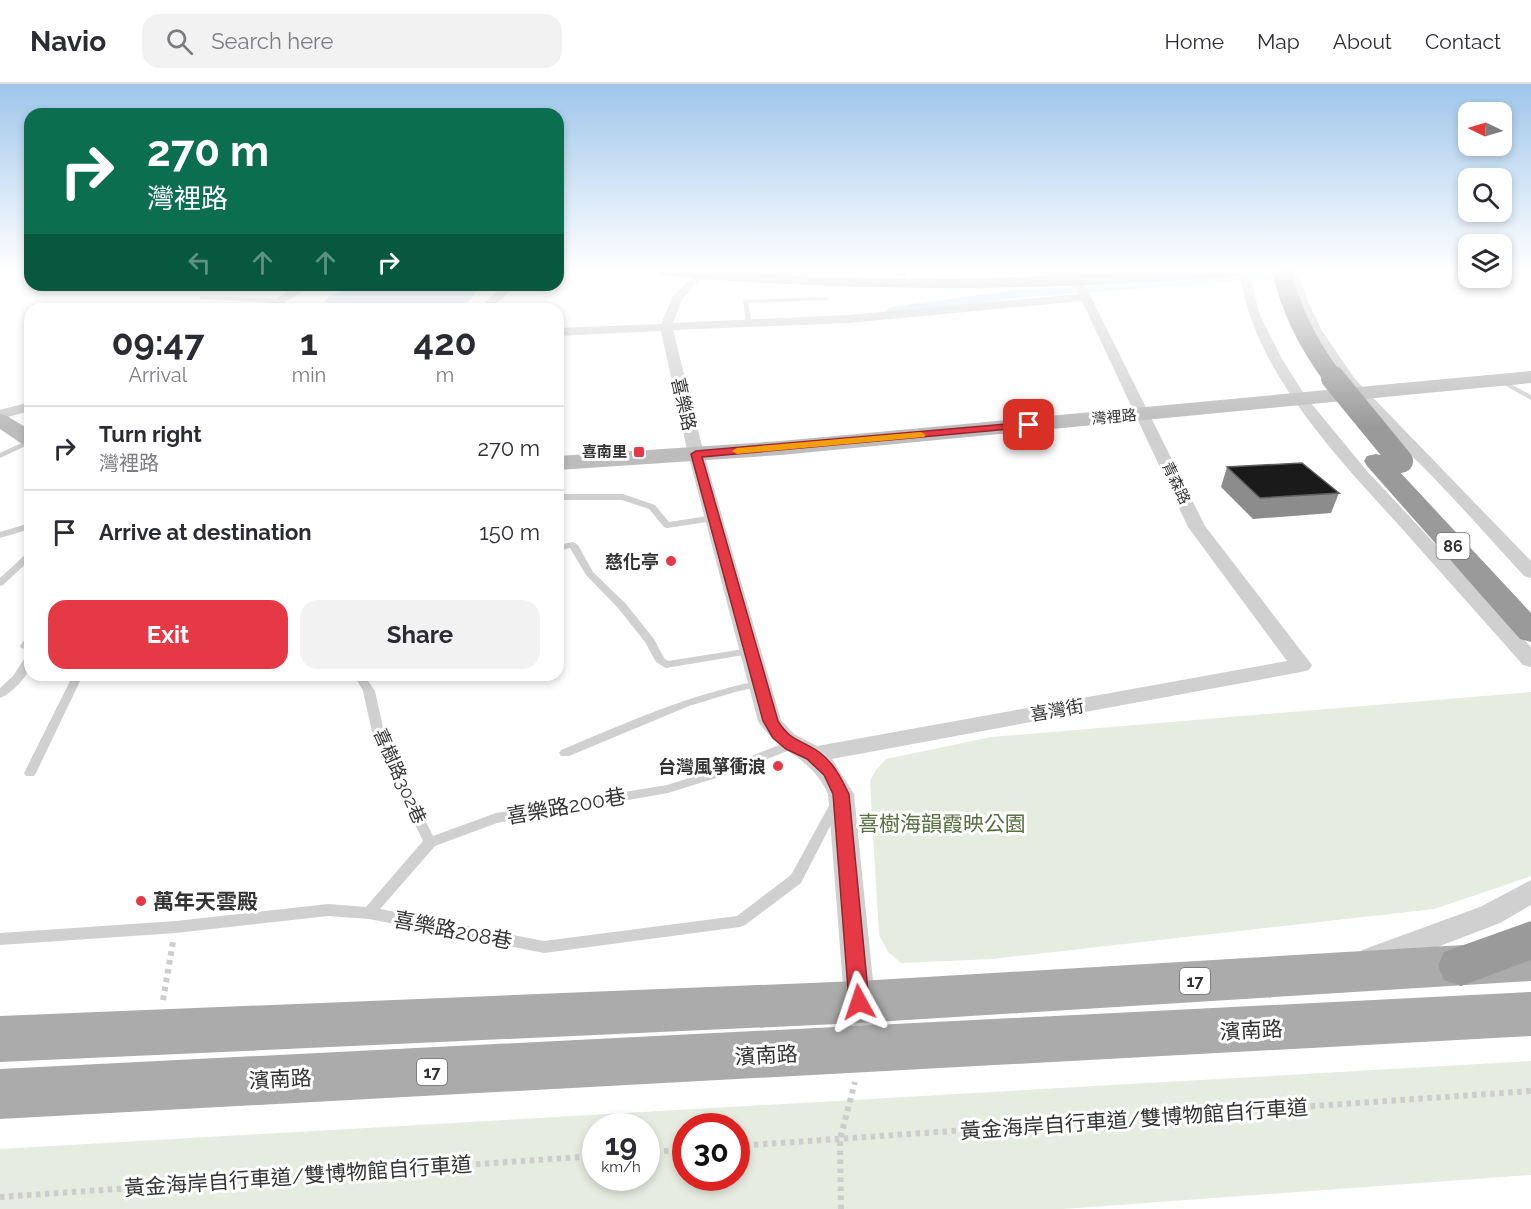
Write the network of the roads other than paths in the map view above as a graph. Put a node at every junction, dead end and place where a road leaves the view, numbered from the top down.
1 (735, 324) edge
2 (1097, 324) edge
3 (1258, 324) edge
4 (1280, 324) edge
5 (1300, 324) edge
6 (1313, 324) edge
7 (666, 326) junction
8 (564, 332) edge
9 (1531, 377) edge
10 (1499, 380) junction
11 (1359, 394) junction
12 (1531, 398) edge
13 (1301, 399) junction
14 (24, 408) edge
15 (1142, 414) junction
16 (0, 415) edge
17 (0, 420) edge
18 (24, 436) edge
19 (24, 443) edge
20 (696, 454) junction
21 (0, 456) edge
22 (1389, 461) junction
23 (564, 463) edge
24 (564, 497) edge
25 (714, 518) junction
26 (24, 528) edge
27 (0, 535) edge
28 (564, 547) edge
29 (24, 561) edge
30 (1531, 572) edge
31 (0, 583) edge
32 (1531, 598) edge
33 (1531, 632) edge
34 (750, 651) junction
35 (1531, 660) edge
36 (1301, 666) joint
37 (24, 667) edge
38 (75, 681) edge
39 (363, 681) edge
40 (759, 684) junction
41 (0, 694) edge
42 (802, 750) junction
43 (564, 753) dead end
44 (30, 773) dead end
45 (841, 794) junction
46 (430, 842) junction
47 (1531, 891) edge
48 (369, 913) junction
49 (0, 939) edge
50 (1531, 940) edge
51 (1531, 962) edge
52 (1461, 966) junction
53 (1337, 972) junction
54 (1531, 1014) edge
55 (861, 1026) junction
56 (0, 1039) edge
57 (0, 1094) edge

1 - 7 street
2 - 15 street, 青森路
3 - 13 street
4 - 22 highway, 86
5 - 22 highway, 86, bridge
6 - 11 street
7 - 8 street
7 - 20 street, 喜樂路
9 - 10 street, 灣裡路
10 - 11 street, 灣裡路
10 - 12 lane
11 - 13 street, 灣裡路
11 - 30 street
13 - 15 street, 灣裡路
13 - 35 street
14 - 16 street
15 - 20 street, 灣裡路
15 - 36 street, 青森路
17 - 18 street
19 - 21 lane
20 - 23 street, 灣裡路
20 - 25 street, 喜樂路
22 - 32 highway, 86
22 - 33 highway, 86
24 - 25 lane
25 - 34 street, 喜樂路
26 - 27 lane
28 - 34 lane
29 - 31 lane
34 - 40 street, 喜樂路
36 - 42 street, 喜灣街
37 - 41 lane
38 - 44 lane
39 - 46 lane, 喜樹路302巷
40 - 42 street, 喜樂路
40 - 43 lane
42 - 45 street, 喜樂路
42 - 46 lane, 喜樂路200巷
45 - 48 lane, 喜樂路208巷
45 - 55 street, 喜樂路
46 - 48 lane, 喜樂路200巷
47 - 53 street
48 - 49 lane, 喜樂路208巷
50 - 52 highway
51 - 52 main road, 濱南路 / 17
52 - 53 main road, 濱南路 / 17
53 - 55 main road, 濱南路 / 17
54 - 55 main road, 濱南路 / 17
55 - 56 main road, 濱南路 / 17
55 - 57 main road, 濱南路 / 17

